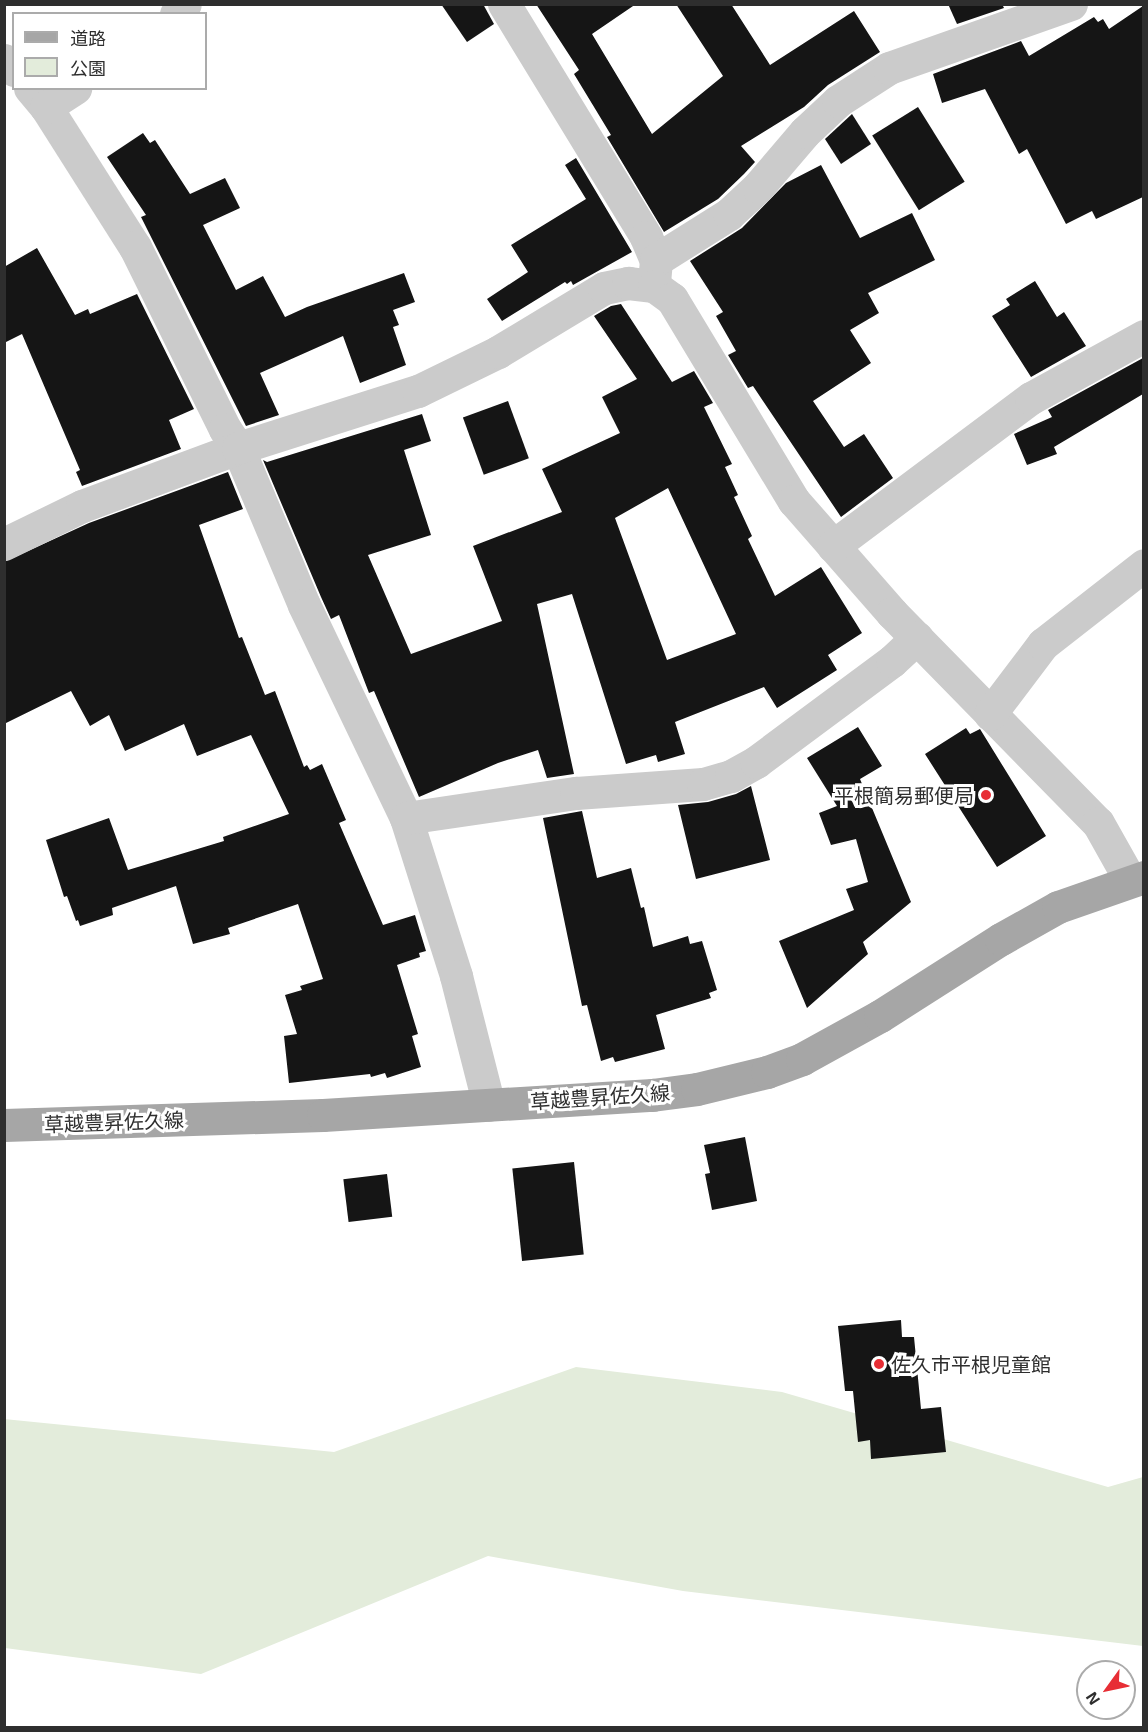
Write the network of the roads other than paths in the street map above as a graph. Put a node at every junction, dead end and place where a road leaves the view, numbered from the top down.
1 (504, 4) edge
2 (1071, 4) edge
3 (68, 90) edge
4 (38, 98) edge
5 (655, 273) junction
6 (1143, 336) edge
7 (238, 448) junction
8 (4, 544) edge
9 (833, 546) junction
10 (1143, 565) edge
11 (917, 638) junction
12 (990, 714) junction
13 (406, 818) junction
14 (1136, 878) edge
15 (489, 1105) junction
16 (4, 1125) edge

1 - 5 street
2 - 5 street
3 - 4 street
4 - 7 street
5 - 7 street
5 - 9 street
6 - 9 street
7 - 8 street
7 - 13 street
9 - 11 street
10 - 12 street
11 - 12 street
11 - 13 street
12 - 14 street
13 - 15 street
14 - 15 main road, 草越豊昇佐久線
15 - 16 main road, 草越豊昇佐久線

